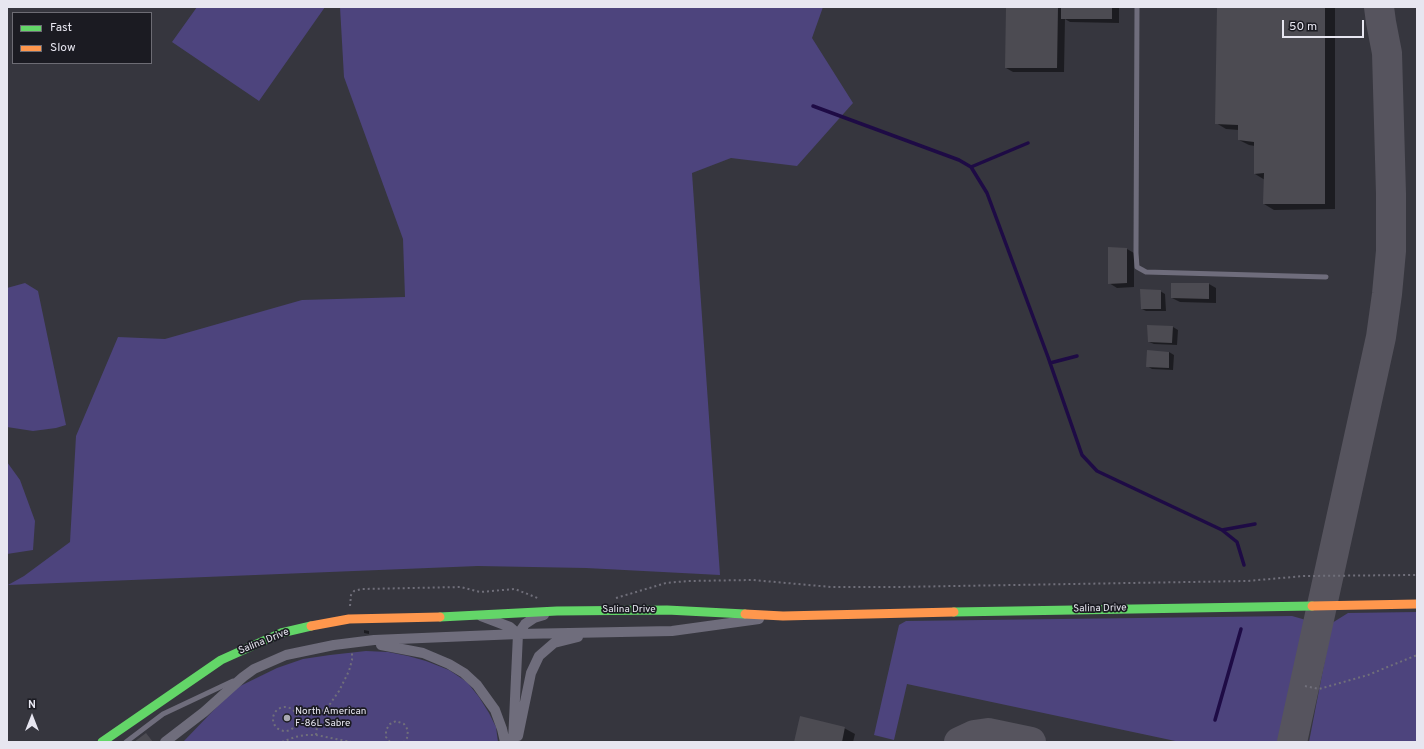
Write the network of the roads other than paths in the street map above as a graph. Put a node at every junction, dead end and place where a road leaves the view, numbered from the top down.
1 (1136, 7) edge
2 (1326, 277) dead end
3 (1417, 604) edge
4 (557, 611) junction
5 (476, 615) junction
6 (783, 616) junction
7 (596, 632) junction
8 (518, 634) junction
9 (354, 642) junction
10 (242, 677) junction
11 (102, 742) edge
12 (126, 742) edge
13 (165, 742) edge
14 (505, 742) edge
15 (513, 742) edge
16 (517, 742) edge

1 - 2 lane
3 - 6 street, Salina Drive
4 - 5 street, Salina Drive
4 - 6 street, Salina Drive
4 - 8 street
5 - 8 street, Salina Drive
5 - 11 street, Salina Drive
6 - 7 street, Salina Drive
7 - 8 street, Salina Drive
7 - 16 street, Salina Drive
8 - 9 street, Salina Drive
8 - 15 street
9 - 10 street, Salina Drive
9 - 14 street
10 - 12 lane
10 - 13 street, Salina Drive

